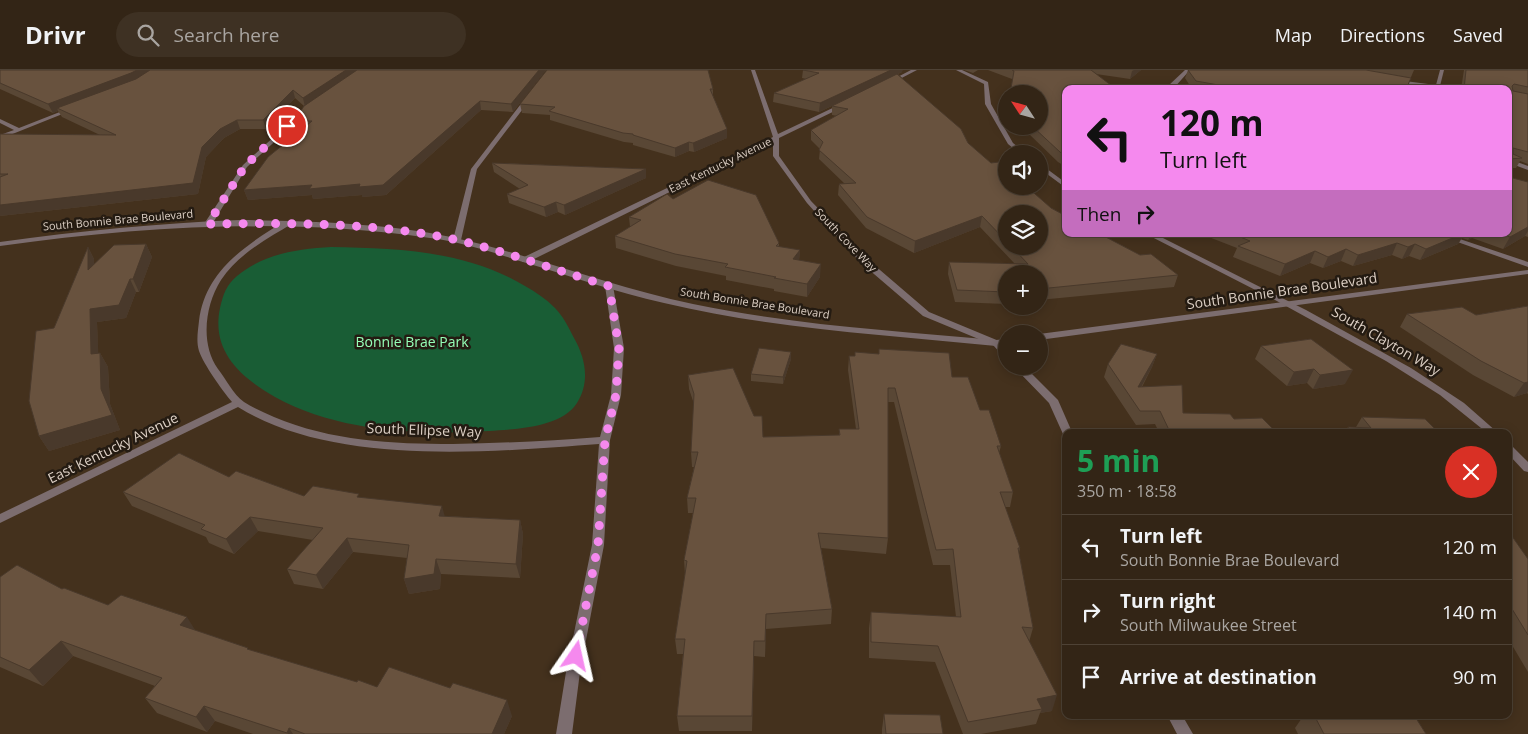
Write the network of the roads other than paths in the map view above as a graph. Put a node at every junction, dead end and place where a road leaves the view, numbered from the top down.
1 (753, 70) edge
2 (915, 70) edge
3 (958, 70) edge
4 (1188, 70) edge
5 (1442, 70) edge
6 (1386, 79) edge
7 (1172, 85) edge
8 (1420, 85) edge
9 (1438, 85) edge
10 (882, 86) edge
11 (531, 94) edge
12 (849, 102) edge
13 (80, 106) edge
14 (308, 110) edge
15 (0, 121) edge
16 (17, 129) junction
17 (0, 136) edge
18 (776, 137) junction
19 (1012, 145) edge
20 (1512, 162) edge
21 (1528, 168) edge
22 (1048, 172) edge
23 (1062, 183) edge
24 (288, 223) junction
25 (208, 224) junction
26 (1156, 237) edge
27 (1448, 237) edge
28 (457, 240) junction
29 (0, 244) edge
30 (525, 260) junction
31 (1528, 265) edge
32 (1528, 272) edge
33 (609, 286) junction
34 (1290, 304) junction
35 (1048, 336) edge
36 (996, 343) joint
37 (1027, 375) edge
38 (239, 403) junction
39 (1067, 429) edge
40 (1488, 429) edge
41 (605, 440) junction
42 (1512, 452) edge
43 (1528, 468) edge
44 (0, 519) edge
45 (1176, 719) edge
46 (564, 734) edge
47 (1184, 734) edge

1 - 18 street, South Cove Way
2 - 10 street
3 - 19 street
4 - 7 street
5 - 9 street
6 - 8 street
11 - 28 street
12 - 18 street, East Kentucky Avenue
13 - 16 street
14 - 25 street
15 - 16 street
16 - 17 street
18 - 30 street, East Kentucky Avenue
18 - 36 street, South Cove Way
20 - 21 street
22 - 23 street
24 - 25 street, South Bonnie Brae Boulevard
24 - 28 street, South Bonnie Brae Boulevard
24 - 38 street, South Ellipse Way
25 - 29 street, South Bonnie Brae Boulevard
26 - 34 street, South Clayton Way
27 - 31 street
28 - 30 street, South Bonnie Brae Boulevard
30 - 33 street, South Bonnie Brae Boulevard
32 - 34 street, South Bonnie Brae Boulevard
33 - 36 street, South Bonnie Brae Boulevard
33 - 41 street
34 - 35 street, South Bonnie Brae Boulevard
34 - 40 street, South Clayton Way
37 - 39 street
38 - 41 street, South Ellipse Way
38 - 44 street, East Kentucky Avenue
41 - 46 street
42 - 43 street
45 - 47 street

